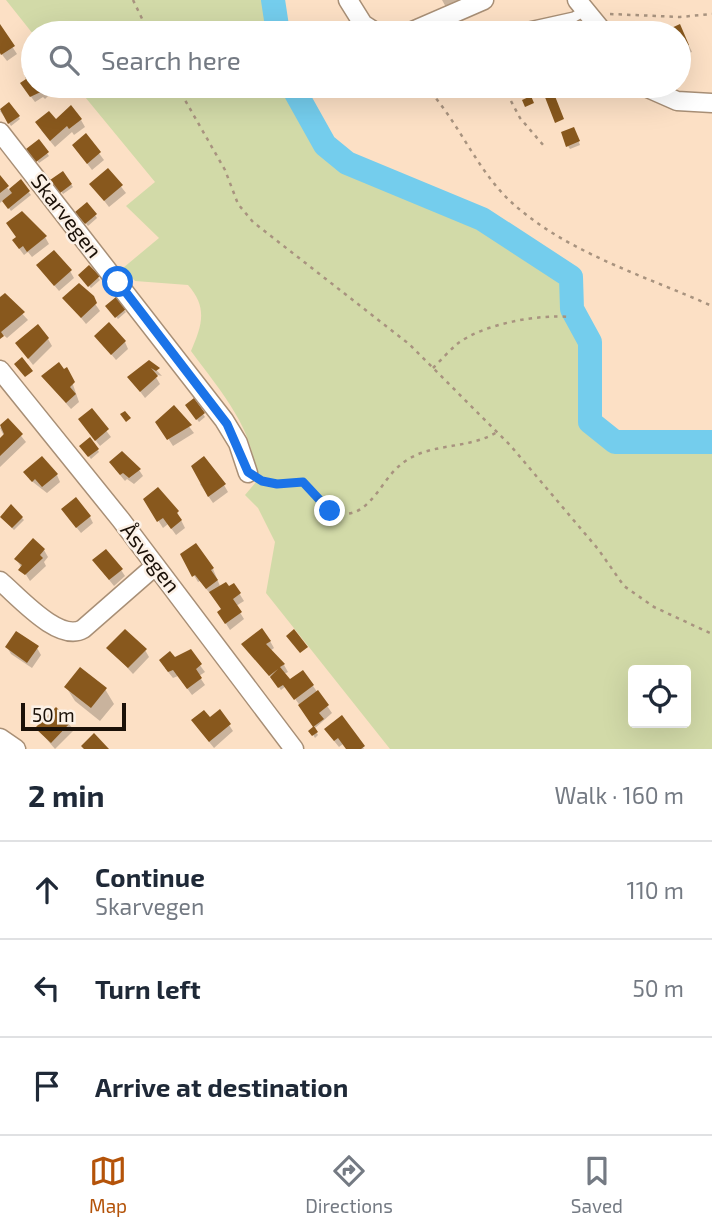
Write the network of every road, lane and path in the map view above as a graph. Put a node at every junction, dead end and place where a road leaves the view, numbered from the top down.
1 (133, 0) edge
2 (348, 0) edge
3 (484, 0) edge
4 (712, 14) edge
5 (590, 16) edge
6 (143, 21) edge
7 (361, 21) edge
8 (436, 21) edge
9 (560, 21) edge
10 (184, 98) edge
11 (437, 98) edge
12 (509, 98) edge
13 (670, 98) edge
14 (712, 103) edge
15 (0, 132) edge
16 (544, 146) dead end
17 (712, 306) edge
18 (570, 317) dead end
19 (433, 368) junction
20 (0, 370) edge
21 (497, 432) junction
22 (248, 472) joint
23 (155, 566) junction
24 (0, 581) edge
25 (712, 634) edge
26 (0, 738) edge
27 (16, 749) edge
28 (294, 749) edge

1 - 6 path
2 - 7 street
3 - 8 street
4 - 5 path
5 - 9 lane
10 - 19 path
11 - 17 path
12 - 16 path
13 - 14 street
15 - 22 street, Skarvegen
18 - 19 path
19 - 21 path
20 - 23 street, Åsvegen
21 - 22 path
21 - 25 path
23 - 24 street
23 - 28 street, Åsvegen
26 - 27 street

